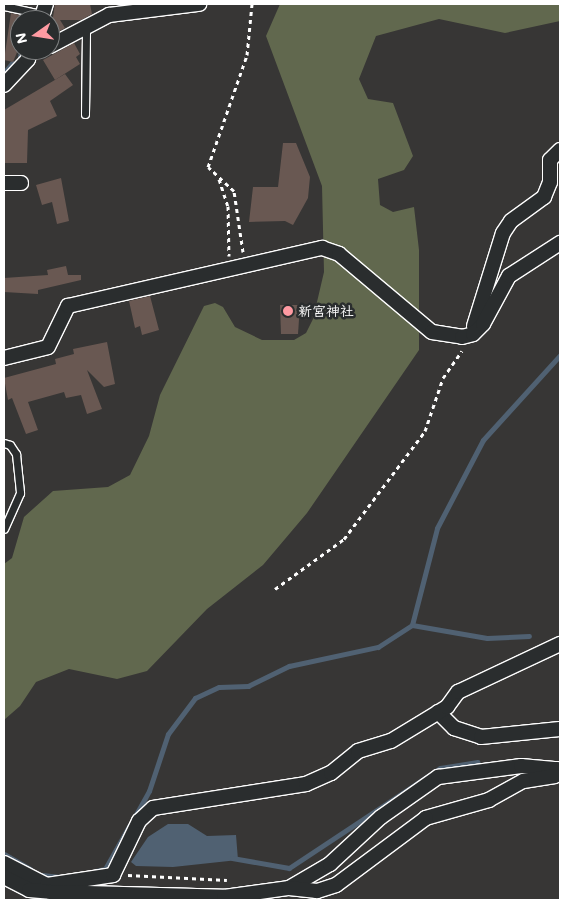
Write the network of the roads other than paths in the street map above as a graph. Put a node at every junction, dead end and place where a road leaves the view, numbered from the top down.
1 (199, 4) edge
2 (4, 6) edge
3 (26, 10) edge
4 (86, 25) junction
5 (60, 40) edge
6 (24, 60) edge
7 (4, 85) edge
8 (85, 114) dead end
9 (560, 150) edge
10 (4, 183) edge
11 (21, 183) dead end
12 (560, 243) edge
13 (473, 334) junction
14 (4, 358) edge
15 (4, 443) edge
16 (4, 529) edge
17 (560, 644) edge
18 (438, 712) junction
19 (560, 729) edge
20 (4, 863) edge
21 (4, 877) edge
22 (289, 888) junction

1 - 4 street
2 - 3 lane
4 - 5 street
4 - 8 lane
6 - 7 street
9 - 13 street
10 - 11 street
12 - 13 street
13 - 14 street
15 - 16 lane
17 - 18 street
18 - 19 street
18 - 20 street
21 - 22 street
22 - 22 street

